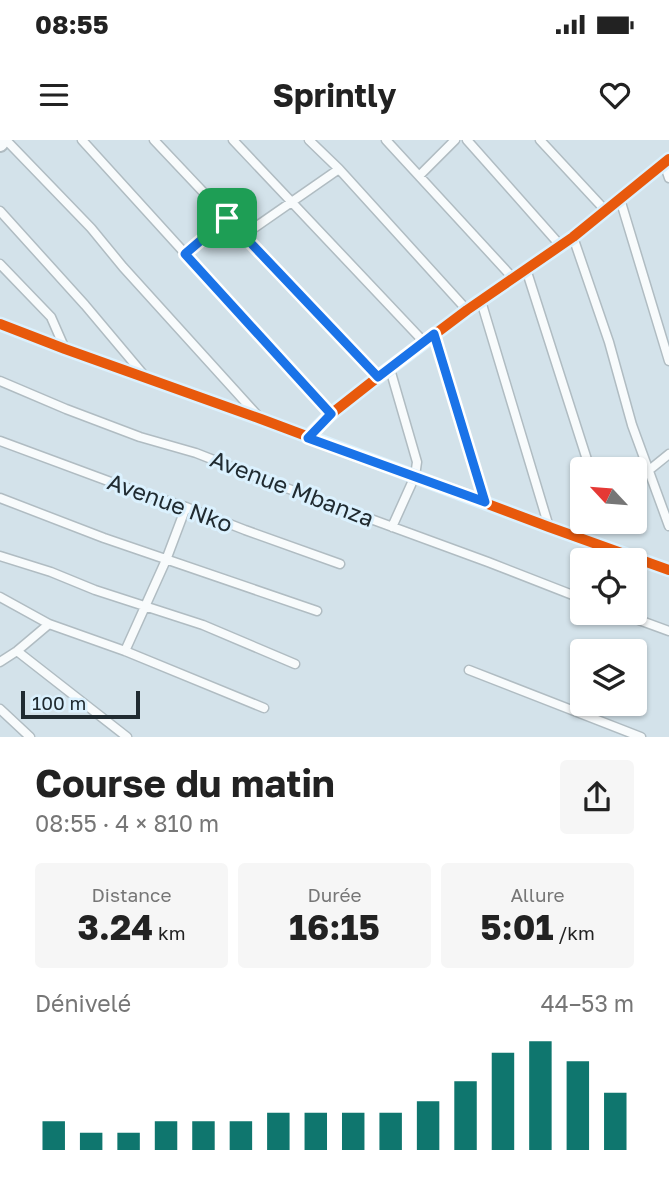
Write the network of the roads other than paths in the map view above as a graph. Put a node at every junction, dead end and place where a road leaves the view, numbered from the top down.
1 (82, 140) edge
2 (155, 140) edge
3 (233, 140) edge
4 (309, 140) edge
5 (386, 140) edge
6 (455, 140) edge
7 (467, 140) edge
8 (540, 140) edge
9 (3, 141) edge
10 (666, 161) edge
11 (339, 169) junction
12 (419, 176) junction
13 (669, 178) edge
14 (620, 199) junction
15 (291, 203) junction
16 (0, 211) edge
17 (605, 211) junction
18 (227, 218) junction
19 (244, 235) junction
20 (573, 237) junction
21 (560, 245) junction
22 (185, 254) junction
23 (0, 264) edge
24 (526, 268) junction
25 (513, 278) junction
26 (481, 301) junction
27 (467, 310) junction
28 (0, 324) edge
29 (434, 334) junction
30 (424, 342) junction
31 (65, 349) junction
32 (669, 361) edge
33 (390, 369) junction
34 (145, 376) junction
35 (378, 377) junction
36 (0, 381) edge
37 (331, 414) junction
38 (261, 419) junction
39 (308, 438) junction
40 (0, 440) edge
41 (669, 454) edge
42 (586, 457) edge
43 (643, 457) edge
44 (648, 471) joint
45 (415, 476) junction
46 (0, 498) edge
47 (485, 502) junction
48 (186, 507) junction
49 (669, 526) edge
50 (392, 527) junction
51 (549, 527) junction
52 (577, 536) joint
53 (0, 556) edge
54 (166, 560) junction
55 (340, 564) dead end
56 (669, 570) edge
57 (570, 594) edge
58 (0, 597) edge
59 (146, 606) junction
60 (317, 611) dead end
61 (647, 623) edge
62 (49, 624) junction
63 (669, 631) edge
64 (17, 651) junction
65 (125, 651) junction
66 (1, 659) edge
67 (295, 664) dead end
68 (469, 670) dead end
69 (264, 708) dead end
70 (0, 709) edge
71 (30, 737) edge
72 (127, 737) edge
73 (641, 737) edge

1 - 22 street
2 - 18 street
3 - 15 street
4 - 11 street
5 - 12 street
6 - 12 street
7 - 21 street
8 - 17 street
9 - 38 street
10 - 13 street
10 - 14 street
11 - 15 street
11 - 27 street
12 - 25 street
14 - 17 street
14 - 32 street
15 - 19 street
15 - 30 street
16 - 34 street
17 - 20 street
18 - 19 street
18 - 22 street
19 - 35 street
20 - 21 street
20 - 43 street
21 - 24 street
22 - 37 street
23 - 31 street
24 - 25 street
24 - 42 street
25 - 26 street
26 - 27 street
26 - 51 street
27 - 29 street
28 - 31 street
29 - 30 street
29 - 47 street
30 - 33 street
31 - 34 street
33 - 35 street
33 - 45 street
34 - 38 street
35 - 37 street
36 - 50 street, Avenue Mbanza
37 - 39 street
38 - 39 street
39 - 45 street
40 - 48 street, Avenue Nko
41 - 44 street
44 - 49 street
45 - 47 street
45 - 50 street
46 - 54 street
47 - 51 street
48 - 54 street
48 - 55 street, Avenue Nko
50 - 57 street, Avenue Mbanza
51 - 52 street
52 - 56 street
53 - 59 street
54 - 59 street
54 - 60 street
58 - 62 street
59 - 65 street
59 - 67 street
61 - 63 street
62 - 64 street
62 - 65 street
64 - 66 street
64 - 72 street
65 - 69 street
68 - 73 street
70 - 71 street

